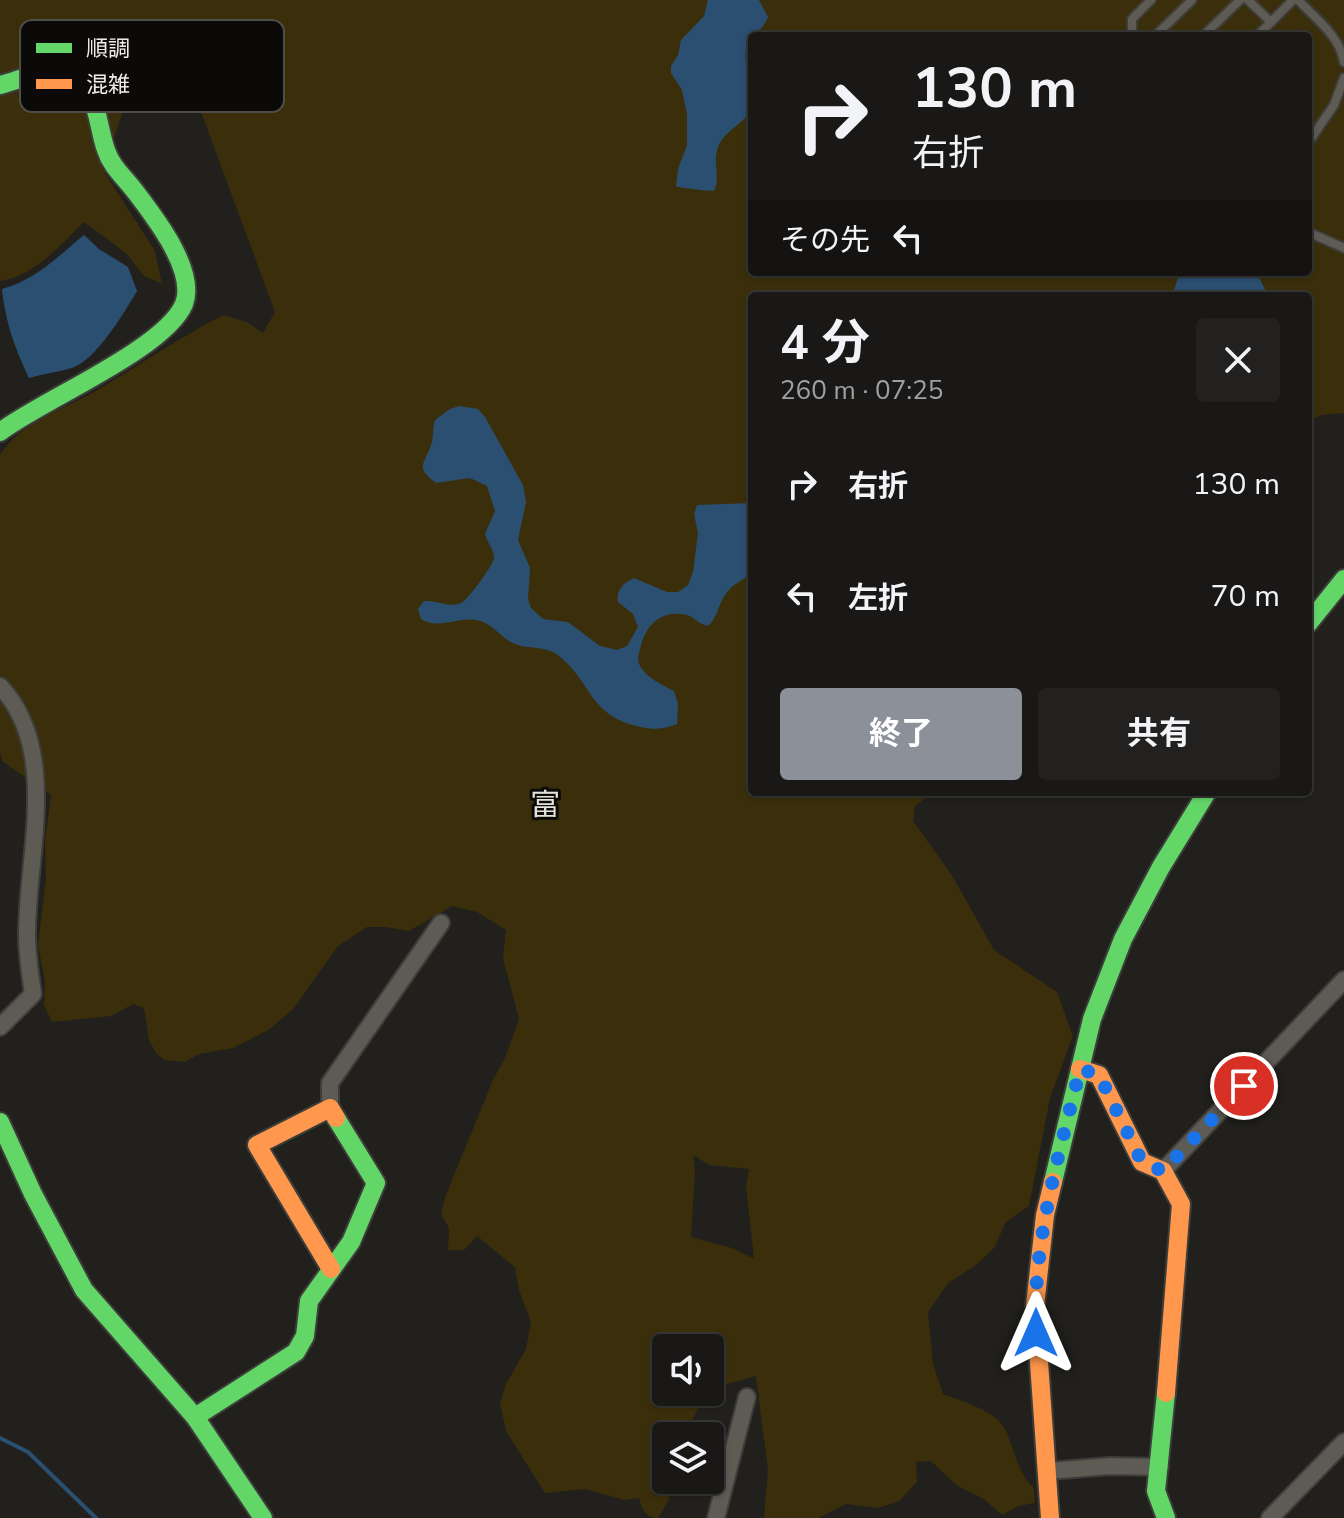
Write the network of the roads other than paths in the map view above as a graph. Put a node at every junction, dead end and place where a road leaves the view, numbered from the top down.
1 (1151, 0) edge
2 (1192, 0) edge
3 (1240, 0) edge
4 (1248, 0) edge
5 (1296, 0) edge
6 (1271, 22) junction
7 (1132, 32) edge
8 (1159, 32) edge
9 (1207, 32) edge
10 (1261, 32) edge
11 (1344, 62) edge
12 (1344, 78) edge
13 (20, 81) edge
14 (0, 85) edge
15 (97, 112) edge
16 (1312, 137) edge
17 (1312, 234) edge
18 (1344, 248) edge
19 (0, 432) edge
20 (1344, 579) edge
21 (1312, 618) edge
22 (0, 686) edge
23 (1205, 796) edge
24 (441, 923) dead end
25 (1344, 980) edge
26 (0, 1027) edge
27 (1080, 1069) junction
28 (330, 1108) junction
29 (0, 1122) edge
30 (1163, 1171) junction
31 (331, 1269) junction
32 (747, 1397) dead end
33 (195, 1417) junction
34 (1344, 1442) edge
35 (1160, 1467) junction
36 (1048, 1471) junction
37 (263, 1518) edge
38 (716, 1518) edge
39 (1050, 1518) edge
40 (1166, 1518) edge
41 (1270, 1518) edge

1 - 7 lane
2 - 8 lane
3 - 9 lane
4 - 6 lane
5 - 6 lane
5 - 11 lane
6 - 10 lane
12 - 16 lane
13 - 14 street
15 - 19 street
17 - 18 lane
20 - 21 street
22 - 26 street
23 - 27 street
24 - 28 street
25 - 30 street
27 - 30 street
27 - 36 street
28 - 31 street
28 - 31 street
29 - 33 street
30 - 35 street
31 - 33 street
32 - 38 street
33 - 37 street
34 - 41 street
35 - 36 street
35 - 40 street
36 - 39 street

